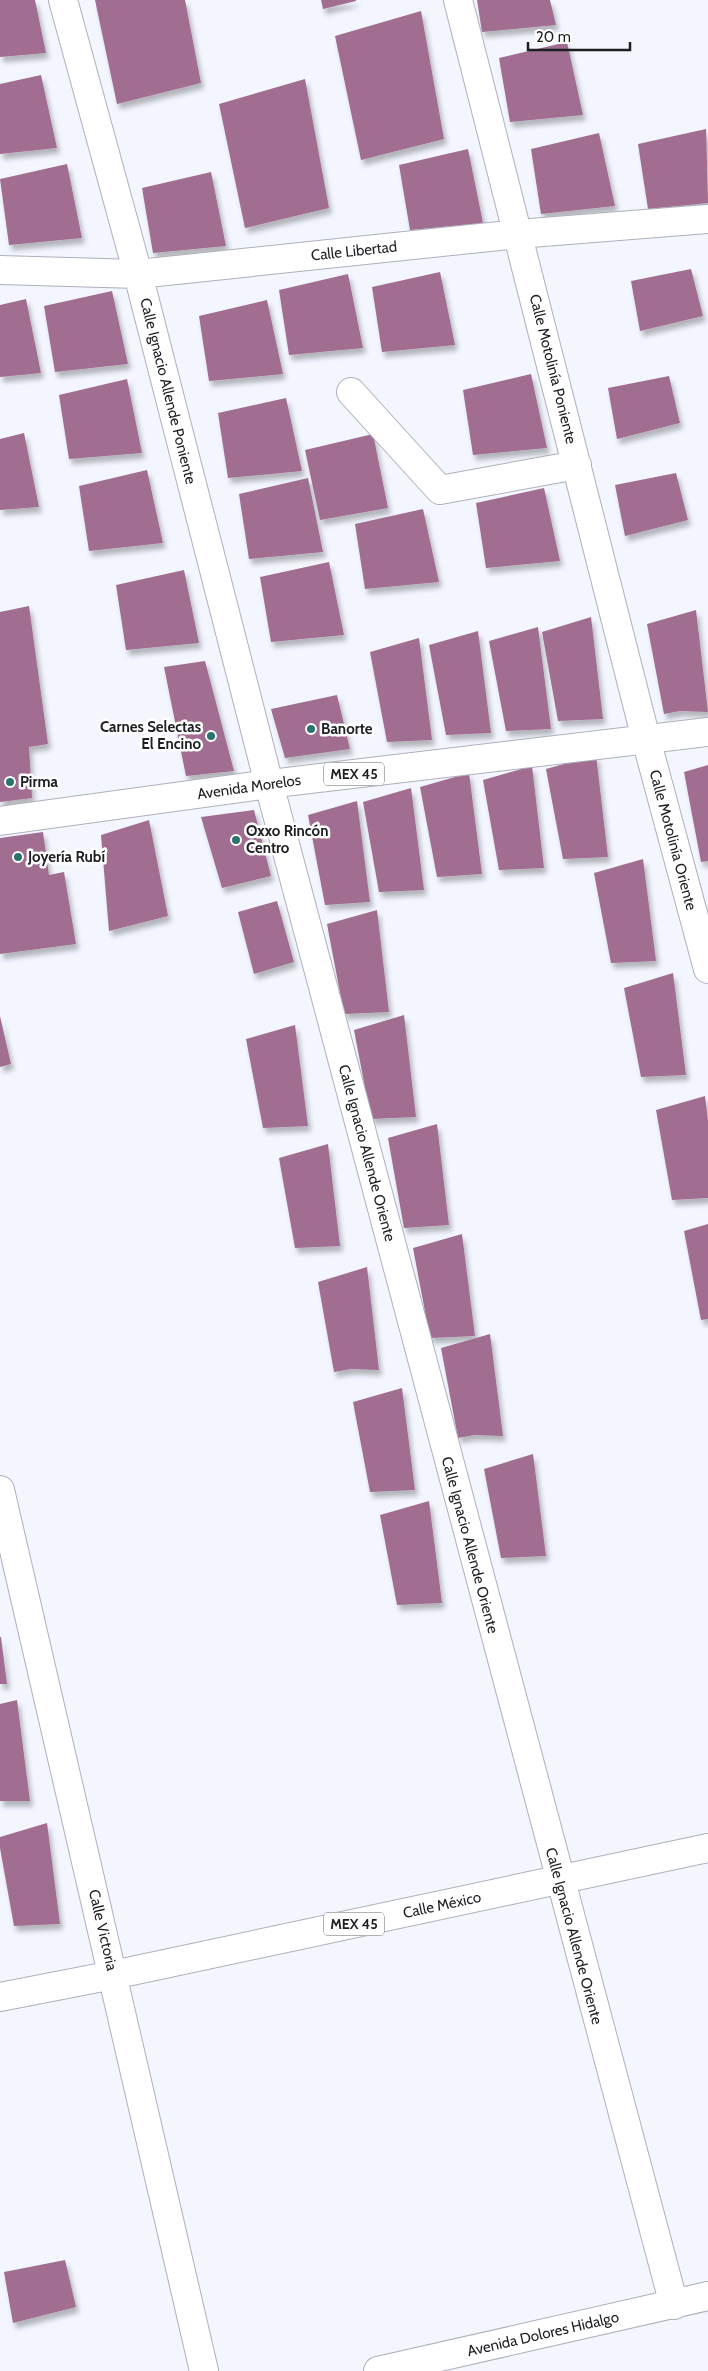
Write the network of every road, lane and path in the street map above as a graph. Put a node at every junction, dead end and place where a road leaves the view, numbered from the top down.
1 (63, 0) edge
2 (458, 0) edge
3 (708, 219) edge
4 (518, 234) junction
5 (0, 270) edge
6 (138, 274) junction
7 (351, 392) dead end
8 (577, 465) junction
9 (708, 732) edge
10 (646, 739) junction
11 (269, 784) junction
12 (0, 821) edge
13 (708, 970) edge
14 (0, 1490) edge
15 (708, 1848) edge
16 (559, 1880) junction
17 (113, 1975) junction
18 (0, 1997) edge
19 (708, 2296) edge
20 (674, 2305) junction
21 (442, 2364) edge
22 (204, 2371) edge
23 (378, 2371) edge

1 - 6 street, Calle Ignacio Allende Poniente
2 - 4 street, Calle Motolinía Poniente
3 - 4 street, Calle Libertad
4 - 6 street, Calle Libertad
4 - 8 street, Calle Motolinía Poniente
5 - 6 street, Calle Libertad
6 - 11 street, Calle Ignacio Allende Poniente
7 - 8 street
8 - 10 street, Calle Motolinía Poniente
9 - 10 street, Avenida Morelos / MEX 45
10 - 11 street, Avenida Morelos / MEX 45
10 - 13 street, Calle Motolinía Oriente
11 - 12 street, Avenida Morelos / MEX 45
11 - 16 street, Calle Ignacio Allende Oriente
14 - 17 street, Calle Victoria
15 - 16 street, Calle México / MEX 45
16 - 17 street, Calle México / MEX 45
16 - 20 street, Calle Ignacio Allende Oriente
17 - 18 street, Calle México / MEX 45
17 - 22 street, Calle Victoria
19 - 20 street, Avenida Dolores Hidalgo
20 - 21 street, Avenida Dolores Hidalgo
21 - 23 street, Avenida Dolores Hidalgo

